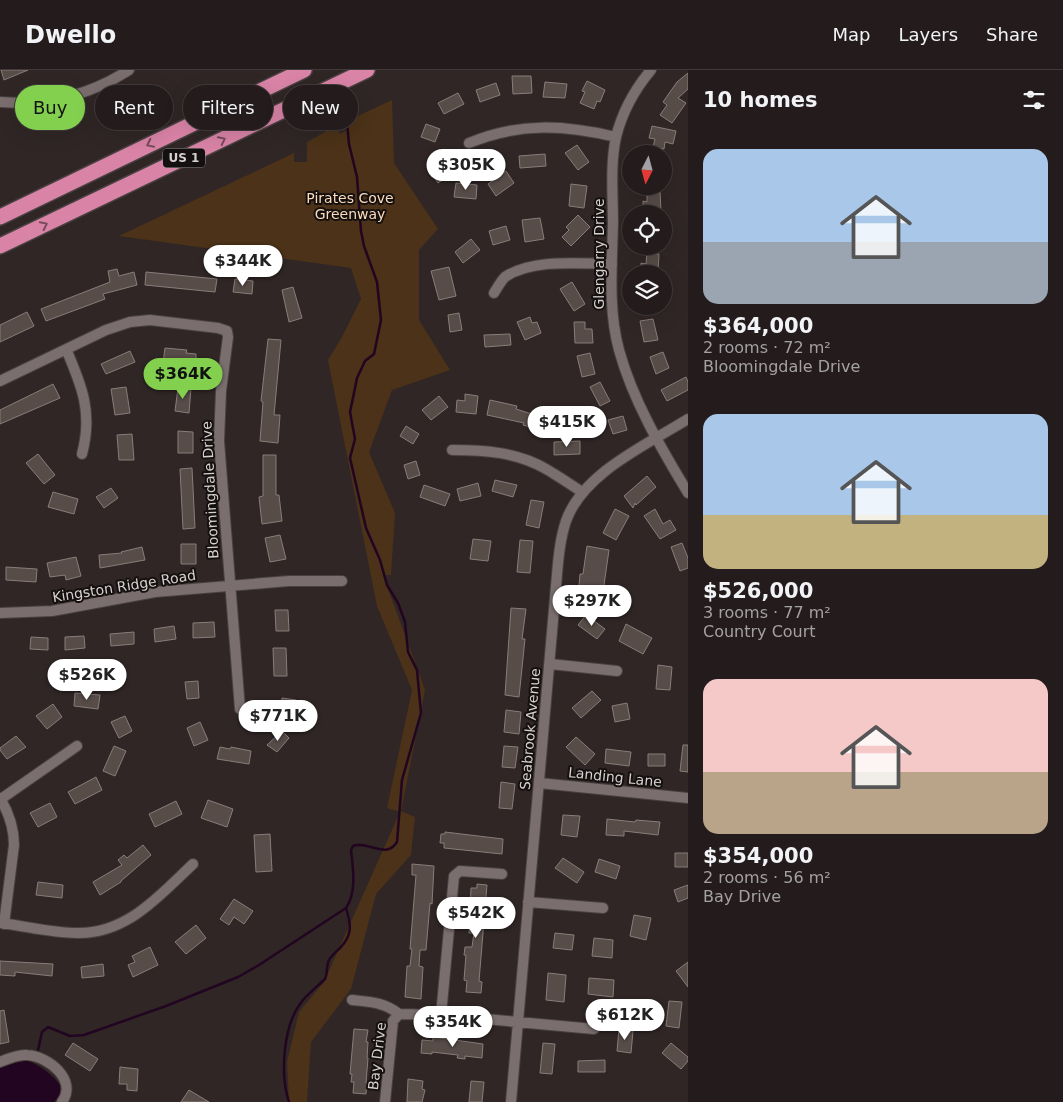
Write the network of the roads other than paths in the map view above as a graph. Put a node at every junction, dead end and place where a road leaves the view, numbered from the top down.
1 (129, 70) edge
2 (304, 70) edge
3 (367, 70) edge
4 (651, 70) edge
5 (0, 102) edge
6 (616, 137) junction
7 (469, 143) dead end
8 (0, 217) edge
9 (0, 246) edge
10 (612, 264) junction
11 (494, 293) dead end
12 (66, 349) junction
13 (0, 381) edge
14 (688, 419) edge
15 (655, 439) junction
16 (452, 450) dead end
17 (82, 454) dead end
18 (582, 492) junction
19 (688, 493) edge
20 (342, 581) dead end
21 (230, 585) junction
22 (0, 613) edge
23 (550, 664) junction
24 (617, 671) dead end
25 (240, 709) dead end
26 (77, 746) dead end
27 (539, 783) junction
28 (0, 798) edge
29 (688, 798) edge
30 (193, 864) dead end
31 (502, 874) dead end
32 (528, 902) junction
33 (603, 908) dead end
34 (2, 923) edge
35 (352, 1000) dead end
36 (399, 1014) junction
37 (441, 1015) junction
38 (517, 1022) junction
39 (594, 1029) dead end
40 (0, 1062) edge
41 (62, 1102) edge
42 (385, 1102) edge
43 (511, 1102) edge

1 - 5 street
2 -> 8 highway, US 1
9 -> 3 highway, US 1
4 - 6 street, Glengarry Drive
6 - 7 street
6 - 10 street, Glengarry Drive
10 - 11 street
10 - 15 street, Glengarry Drive
12 - 13 street, Bloomingdale Drive
12 - 17 street
12 - 21 street, Bloomingdale Drive
14 - 15 street, Seabrook Avenue
15 - 18 street, Seabrook Avenue
15 - 19 street, Glengarry Drive
16 - 18 street
18 - 23 street, Seabrook Avenue
20 - 21 street, Kingston Ridge Road
21 - 22 street, Kingston Ridge Road
21 - 25 street, Bloomingdale Drive
23 - 24 street
23 - 27 street, Seabrook Avenue
26 - 28 street
27 - 29 street, Landing Lane
27 - 32 street, Seabrook Avenue
28 - 34 street
30 - 34 street
31 - 37 street
32 - 33 street
32 - 38 street, Seabrook Avenue
35 - 36 street
36 - 37 street, Bay Drive
36 - 42 street, Bay Drive
37 - 38 street, Bay Drive
38 - 39 street, Bay Drive
38 - 43 street, Seabrook Avenue
40 - 41 street

